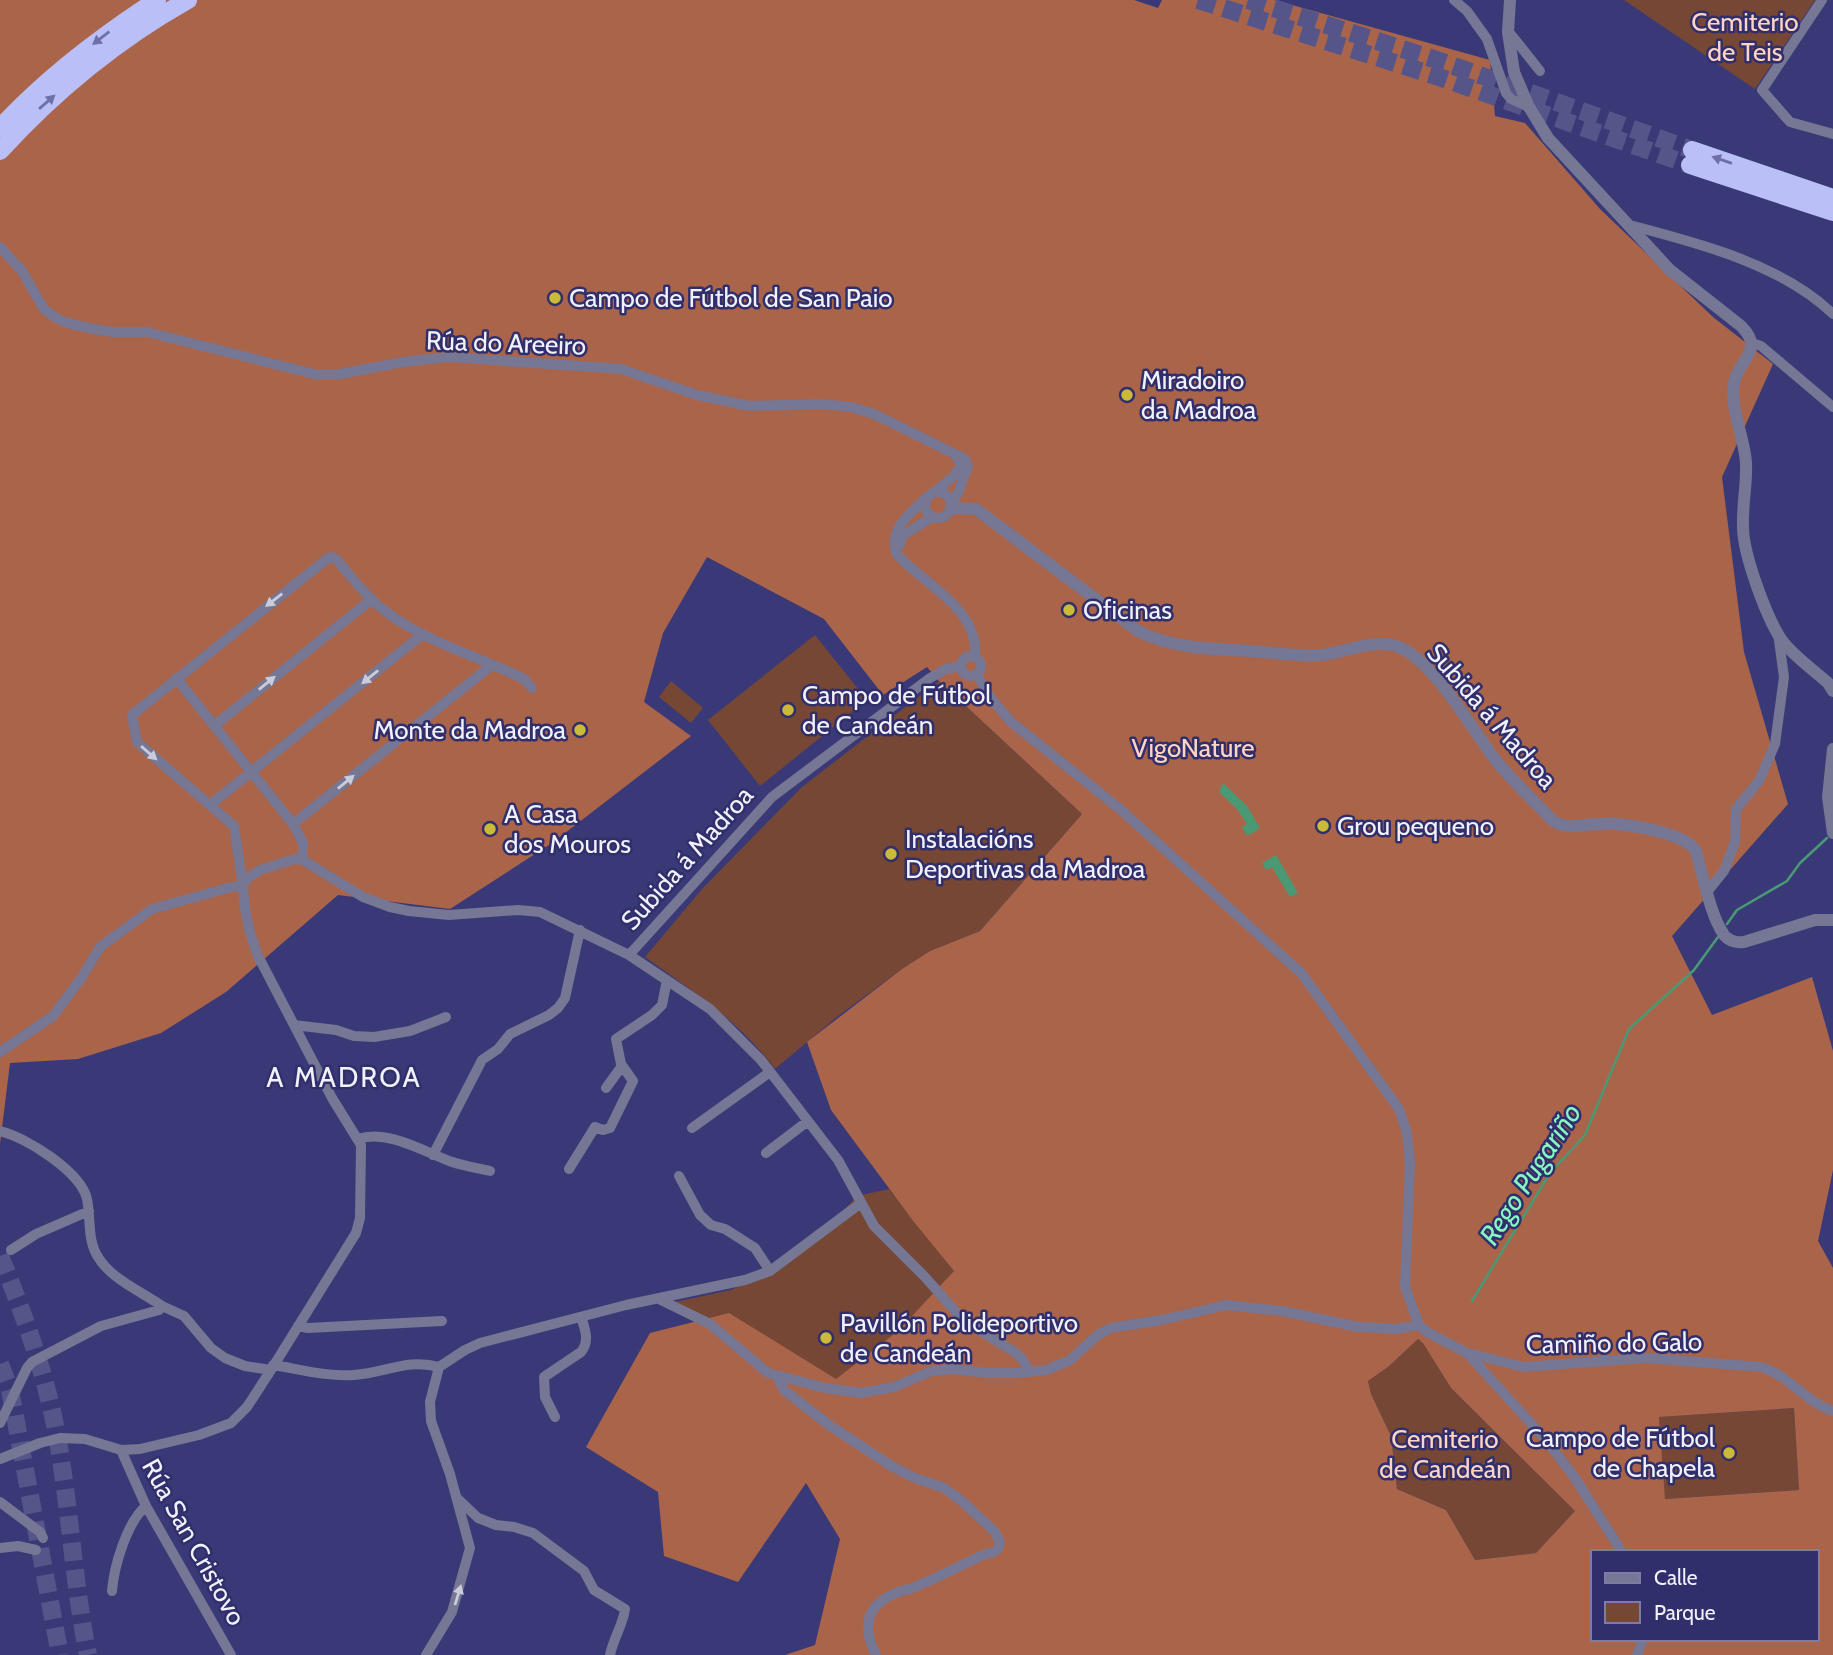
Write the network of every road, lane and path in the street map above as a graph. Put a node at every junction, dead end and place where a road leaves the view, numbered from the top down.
1 (157, 0) edge
2 (188, 0) edge
3 (1454, 0) edge
4 (1510, 0) edge
5 (1822, 0) edge
6 (1508, 32) junction
7 (1540, 71) dead end
8 (1529, 107) junction
9 (0, 128) edge
10 (1833, 134) edge
11 (0, 151) edge
12 (1833, 198) edge
13 (1833, 212) edge
14 (1629, 225) junction
15 (0, 247) edge
16 (1833, 314) edge
17 (1752, 344) junction
18 (1833, 407) edge
19 (955, 454) junction
20 (936, 491) junction
21 (925, 499) junction
22 (951, 506) junction
23 (932, 517) junction
24 (902, 559) junction
25 (372, 599) junction
26 (1778, 633) junction
27 (423, 634) junction
28 (975, 657) junction
29 (492, 665) junction
30 (961, 666) junction
31 (977, 675) junction
32 (1828, 677) edge
33 (176, 678) junction
34 (533, 688) dead end
35 (1833, 691) edge
36 (214, 726) junction
37 (1833, 749) edge
38 (251, 773) junction
39 (210, 805) junction
40 (293, 824) junction
41 (1833, 833) edge
42 (303, 860) junction
43 (243, 887) junction
44 (1708, 891) junction
45 (1833, 920) edge
46 (580, 930) junction
47 (629, 955) junction
48 (667, 980) junction
49 (446, 1017) dead end
50 (294, 1025) junction
51 (0, 1052) edge
52 (622, 1066) junction
53 (770, 1072) junction
54 (606, 1088) dead end
55 (808, 1121) junction
56 (692, 1128) dead end
57 (0, 1131) edge
58 (358, 1139) junction
59 (766, 1153) dead end
60 (433, 1155) junction
61 (569, 1169) dead end
62 (490, 1171) dead end
63 (679, 1176) dead end
64 (861, 1203) junction
65 (89, 1211) junction
66 (10, 1250) dead end
67 (770, 1271) junction
68 (659, 1299) junction
69 (162, 1306) junction
70 (581, 1317) junction
71 (442, 1321) dead end
72 (1419, 1325) junction
73 (298, 1326) junction
74 (1467, 1353) junction
75 (272, 1367) junction
76 (439, 1367) junction
77 (1029, 1371) junction
78 (776, 1375) junction
79 (1833, 1411) edge
80 (555, 1417) dead end
81 (0, 1423) edge
82 (121, 1450) junction
83 (0, 1459) edge
84 (457, 1498) junction
85 (0, 1502) edge
86 (146, 1506) junction
87 (43, 1538) dead end
88 (0, 1548) edge
89 (36, 1549) dead end
90 (1621, 1550) edge
91 (112, 1591) dead end
92 (231, 1655) edge
93 (426, 1655) edge
94 (610, 1655) edge
95 (876, 1655) edge

1 -> 9 highway
11 -> 2 highway
3 - 8 street
4 - 6 street
5 - 10 street
6 - 7 street
6 - 8 street
8 - 14 street
12 -> 13 highway
14 - 16 street
14 - 17 street
15 - 19 street, Rúa do Areeiro
17 - 18 street
17 - 26 street
19 - 20 street
19 - 22 street
20 - 21 street
20 - 22 street
21 - 23 street
21 - 24 street
22 - 23 street
22 - 44 street, Subida á Madroa
23 - 24 street
24 - 28 street
25 - 27 street
25 -> 33 street
36 -> 25 street
26 - 32 street
26 - 44 street
27 - 29 street
27 -> 38 street
28 - 30 street, Subida á Madroa
28 - 31 street
29 - 34 street
40 -> 29 street
30 - 31 street
30 - 47 street, Subida á Madroa
31 - 72 street
32 - 35 street
33 - 36 street
33 -> 39 street
36 - 38 street
37 - 41 street
38 - 39 street
38 - 40 street
39 - 43 street
40 - 42 street
42 - 43 street
42 - 46 street, Subida á Madroa
43 - 50 street
43 - 51 street
44 - 45 street, Subida á Madroa
46 - 47 street, Subida á Madroa
46 - 60 street
47 - 48 street
48 - 52 street
48 - 53 street
49 - 50 street
50 - 58 street
52 - 54 street
52 - 61 street
53 - 55 street
53 - 56 street
55 - 59 street
55 - 64 street
57 - 65 street
58 - 60 street
58 - 73 street
60 - 62 street
63 - 67 street
64 - 67 street
64 - 77 street
65 - 66 street
65 - 69 street
67 - 68 street
68 - 70 street
68 - 78 street
69 - 75 street
69 - 81 street
70 - 76 street
70 - 80 street
71 - 73 street
72 - 74 street
72 - 77 street
73 - 75 street
74 - 79 street, Camiño do Galo
74 - 90 street
75 - 76 street
75 - 82 street
76 - 84 street
77 - 78 street
78 - 95 street
82 - 83 street, Rúa San Cristovo
82 - 86 street, Rúa San Cristovo
93 -> 84 street
84 - 94 street
85 - 87 street
86 - 91 street
86 - 92 street, Rúa San Cristovo
88 - 89 street

